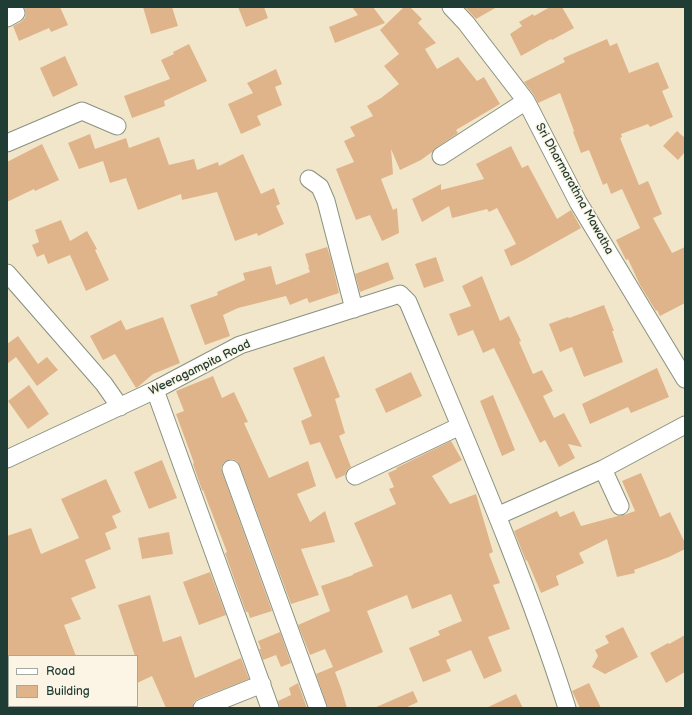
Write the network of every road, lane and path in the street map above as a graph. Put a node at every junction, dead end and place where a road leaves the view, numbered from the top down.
1 (451, 7) edge
2 (526, 101) junction
3 (117, 126) dead end
4 (7, 143) edge
5 (441, 156) dead end
6 (309, 179) dead end
7 (7, 273) edge
8 (354, 309) junction
9 (685, 379) edge
10 (155, 390) junction
11 (120, 407) junction
12 (685, 425) edge
13 (460, 426) junction
14 (7, 459) edge
15 (231, 469) dead end
16 (603, 469) junction
17 (355, 476) dead end
18 (620, 506) dead end
19 (497, 516) junction
20 (262, 684) junction
21 (202, 708) edge
22 (270, 708) edge
23 (318, 708) edge
24 (567, 708) edge

1 - 2 street, Sri Dharmarathna Mawatha
2 - 5 street
2 - 9 street, Sri Dharmarathna Mawatha
3 - 4 street
6 - 8 street
7 - 11 street
8 - 10 street, Weeragampita Road
8 - 13 street, Weeragampita Road
10 - 11 street, Weeragampita Road
10 - 20 street
11 - 14 street, Weeragampita Road
12 - 16 street
13 - 17 street
13 - 19 street
15 - 23 street
16 - 18 street
16 - 19 street
19 - 24 street
20 - 21 street
20 - 22 street

